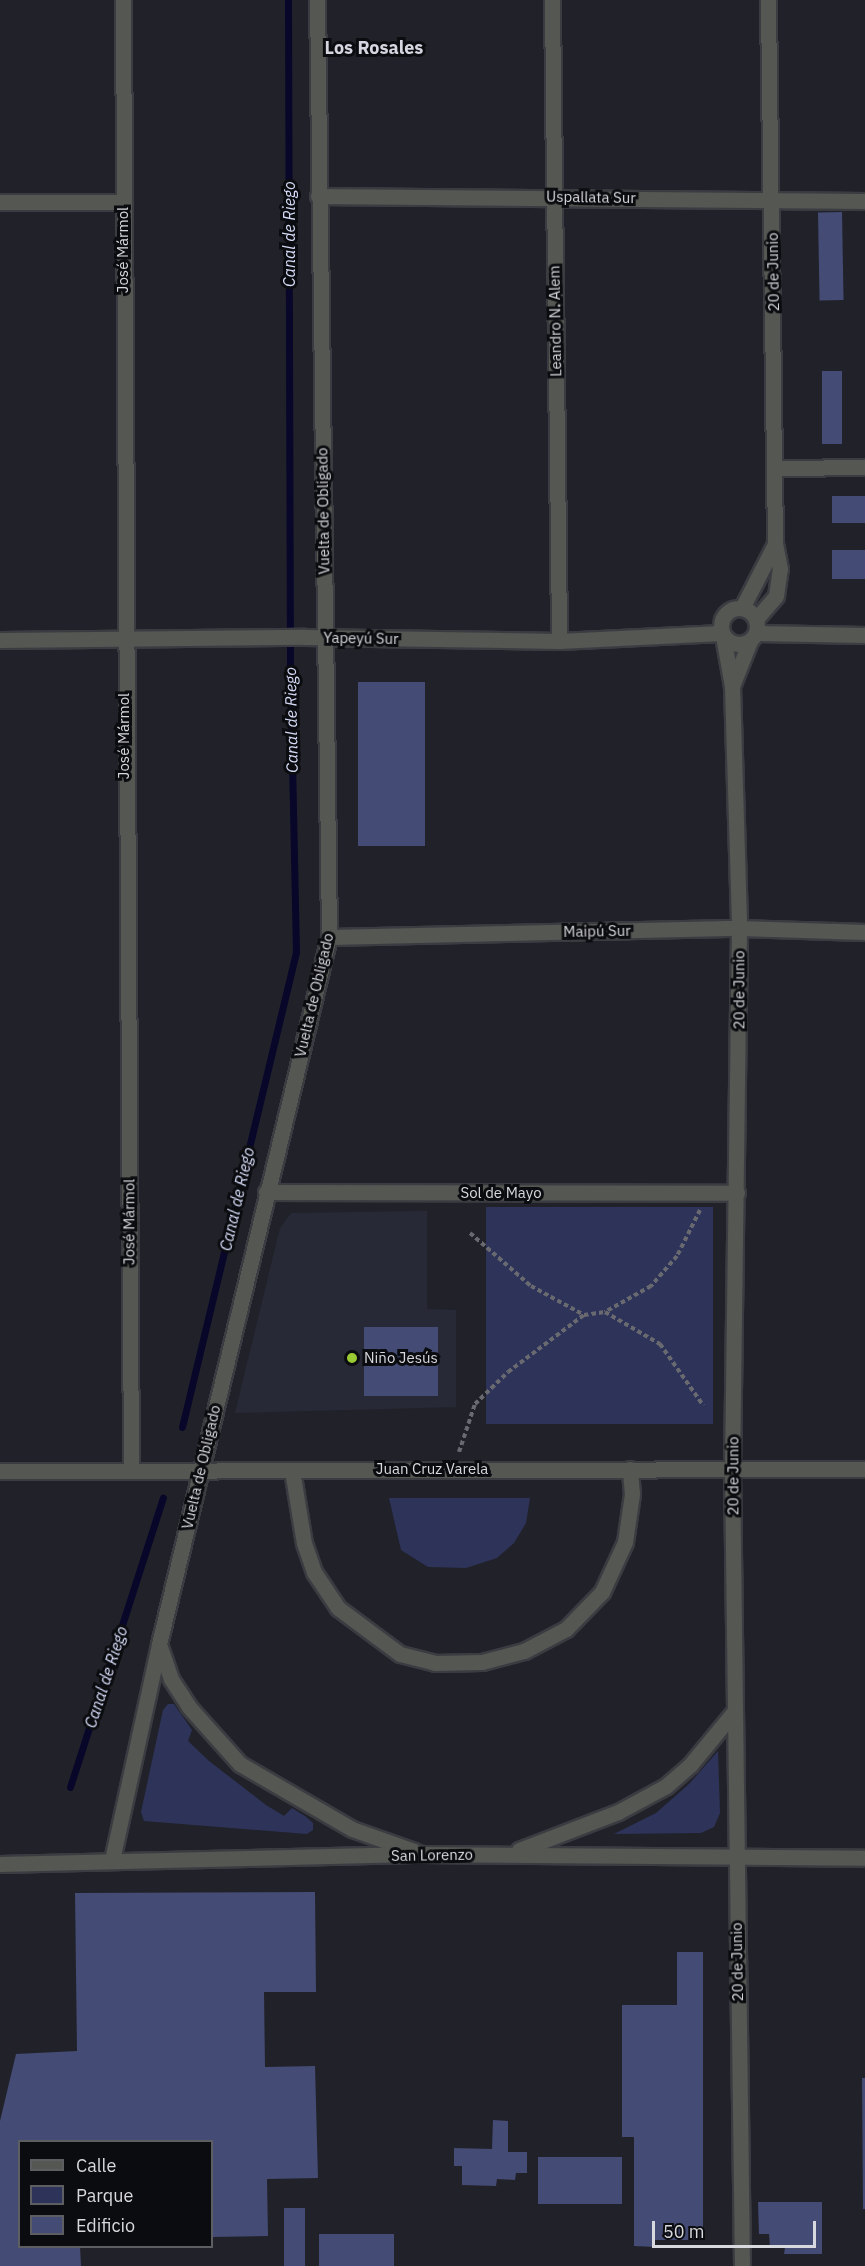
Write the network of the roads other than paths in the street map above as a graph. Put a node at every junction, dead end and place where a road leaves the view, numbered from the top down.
1 (123, 0) edge
2 (317, 0) edge
3 (552, 0) edge
4 (768, 0) edge
5 (318, 196) junction
6 (554, 197) junction
7 (772, 200) junction
8 (865, 201) edge
9 (0, 202) edge
10 (123, 202) junction
11 (865, 467) edge
12 (776, 468) junction
13 (775, 544) junction
14 (742, 608) junction
15 (754, 631) junction
16 (722, 634) junction
17 (865, 635) edge
18 (124, 638) junction
19 (326, 638) junction
20 (0, 640) edge
21 (559, 641) junction
22 (732, 686) junction
23 (739, 928) junction
24 (865, 932) edge
25 (329, 937) junction
26 (266, 1192) junction
27 (737, 1193) junction
28 (630, 1469) junction
29 (865, 1469) edge
30 (292, 1470) junction
31 (732, 1470) junction
32 (0, 1471) edge
33 (131, 1471) junction
34 (200, 1471) junction
35 (159, 1644) junction
36 (733, 1713) junction
37 (423, 1854) junction
38 (508, 1854) junction
39 (736, 1855) junction
40 (865, 1858) edge
41 (112, 1860) junction
42 (0, 1864) edge
43 (742, 2266) edge

1 - 10 street, José Mármol
2 - 5 street, Vuelta de Obligado
3 - 6 street, Leandro N. Alem
4 - 7 street, 20 de Junio
5 - 6 street, Uspallata Sur
5 - 19 street, Vuelta de Obligado
6 - 7 street, Uspallata Sur
6 - 21 street, Leandro N. Alem
7 - 8 street, Uspallata Sur
7 - 12 street, 20 de Junio
9 - 10 street
10 - 18 street, José Mármol
11 - 12 street
12 - 13 street, 20 de Junio
13 - 14 street, 20 de Junio
13 - 15 street, 20 de Junio
14 - 15 street
14 - 16 street
15 - 16 street, Yapeyú Sur
15 - 17 street, Yapeyú Sur
15 - 22 street, 20 de Junio
16 - 21 street, Yapeyú Sur
16 - 22 street, 20 de Junio
18 - 19 street, Yapeyú Sur
18 - 20 street, Yapeyú Sur
18 - 33 street, José Mármol
19 - 21 street, Yapeyú Sur
19 - 25 street, Vuelta de Obligado
22 - 23 street, 20 de Junio
23 - 24 street, Maipú Sur
23 - 25 street, Maipú Sur
23 - 27 street, 20 de Junio
25 - 26 street, Vuelta de Obligado
26 - 27 street, Sol de Mayo
26 - 34 street, Vuelta de Obligado
27 - 31 street, 20 de Junio
28 - 30 street, Juan Cruz Varela
28 - 30 street
28 - 31 street, Juan Cruz Varela
29 - 31 street, Juan Cruz Varela
30 - 34 street, Juan Cruz Varela
31 - 36 street, 20 de Junio
32 - 33 street, Juan Cruz Varela
33 - 34 street, Juan Cruz Varela
34 - 35 street, Vuelta de Obligado
35 - 37 street
35 - 41 street, Vuelta de Obligado
36 - 38 street
36 - 39 street, 20 de Junio
37 - 38 street, San Lorenzo
37 - 41 street, San Lorenzo
38 - 39 street, San Lorenzo
39 - 40 street, San Lorenzo
39 - 43 street, 20 de Junio
41 - 42 street, San Lorenzo

